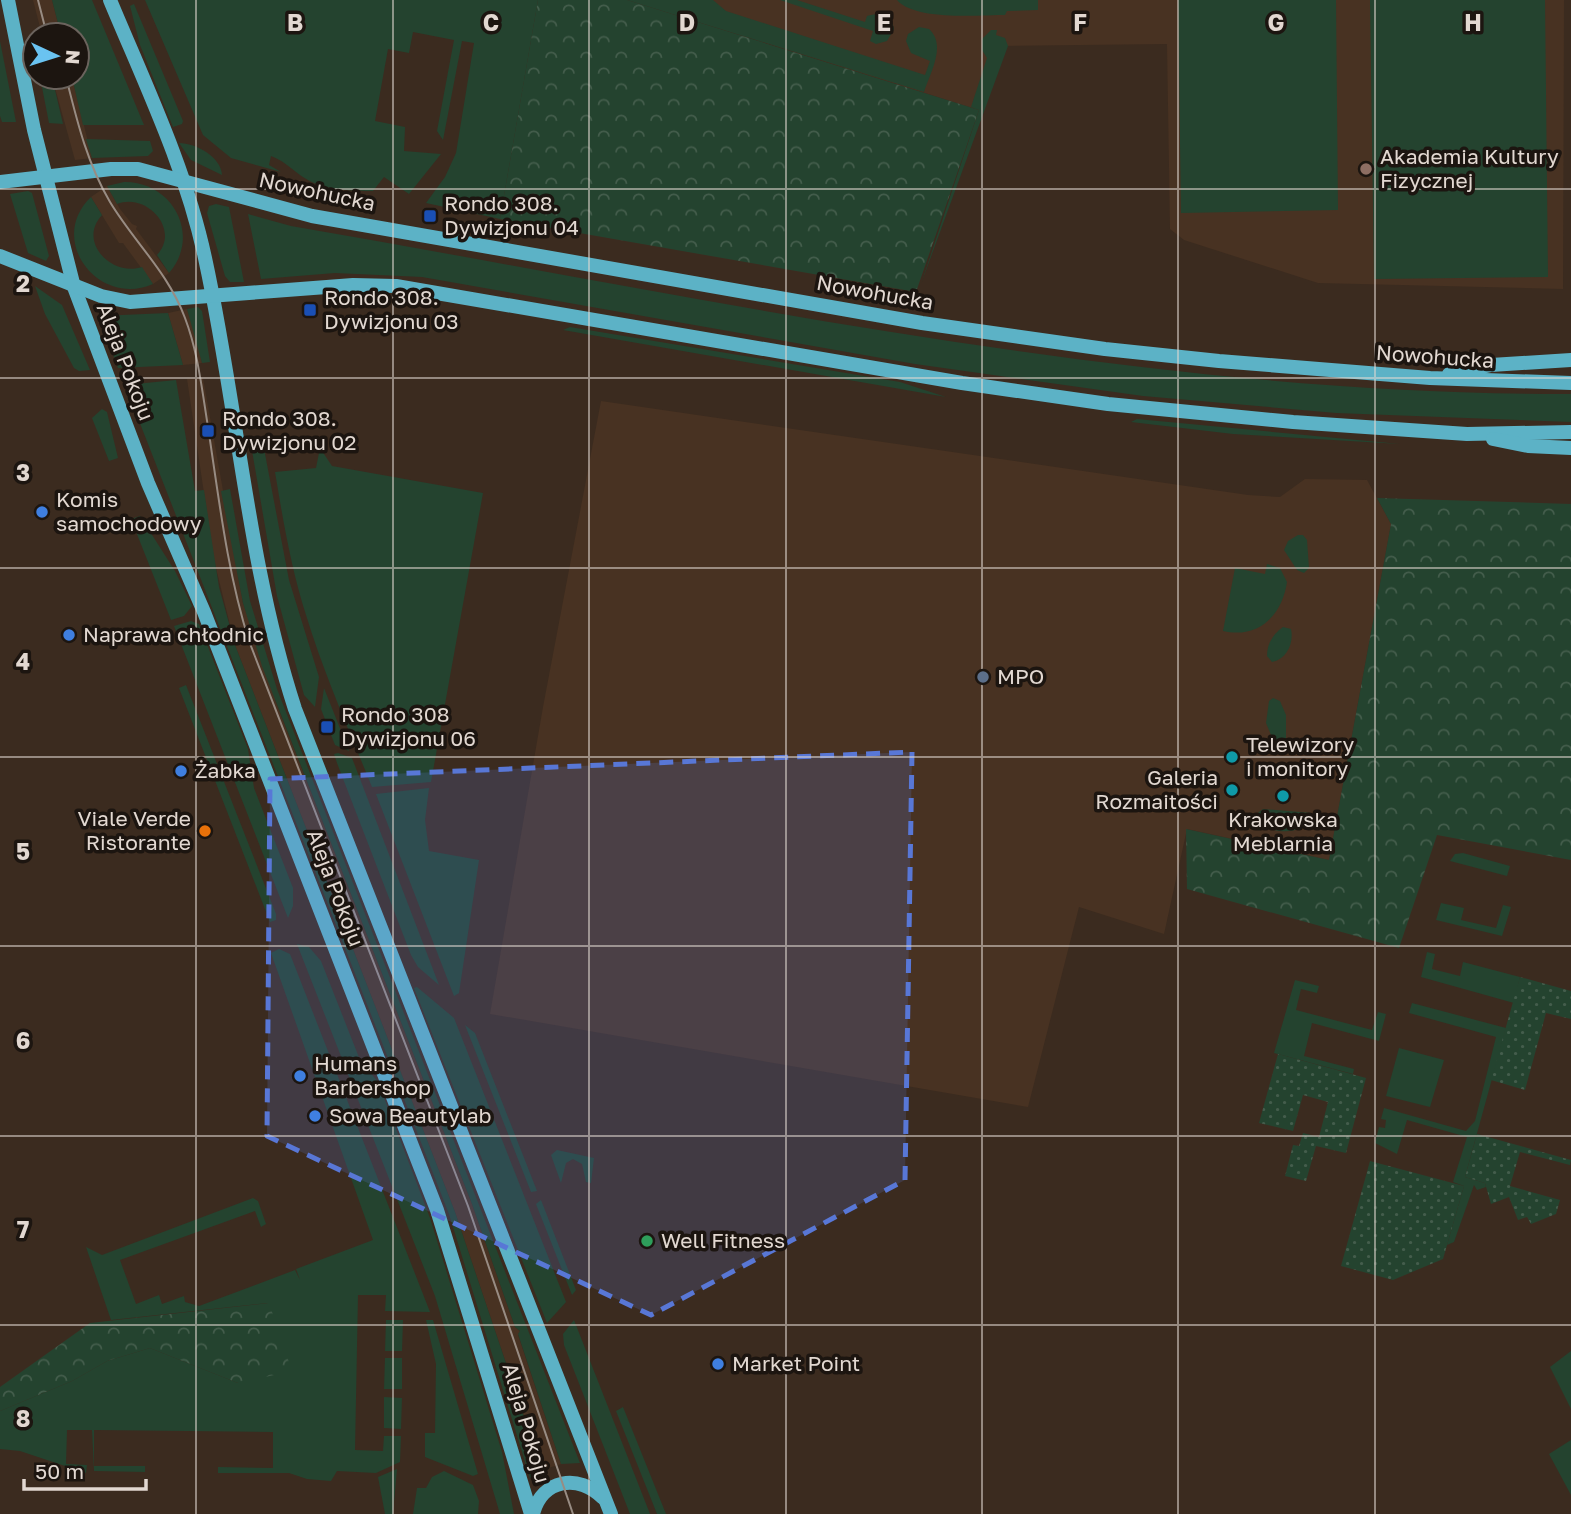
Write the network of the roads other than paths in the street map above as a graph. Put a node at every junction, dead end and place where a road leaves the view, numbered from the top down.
1 (8, 0) edge
2 (110, 0) edge
3 (45, 177) junction
4 (180, 179) junction
5 (0, 182) edge
6 (0, 256) edge
7 (74, 286) junction
8 (212, 296) junction
9 (1571, 360) edge
10 (1430, 378) junction
11 (1571, 383) edge
12 (1571, 432) edge
13 (1467, 434) junction
14 (1571, 448) edge
15 (608, 1508) edge
16 (532, 1514) edge

1 - 3 main road
2 - 4 main road
3 - 4 main road, Nowohucka
3 - 5 main road
3 - 7 main road, Aleja Pokoju
4 - 8 main road, Aleja Pokoju
4 - 10 main road, Nowohucka
6 - 7 main road
7 - 8 main road
7 - 16 main road, Aleja Pokoju
8 - 13 main road
8 - 15 main road, Aleja Pokoju
9 - 10 main road
10 - 11 main road, Nowohucka
12 - 13 main road
13 - 14 main road
15 - 16 main road

